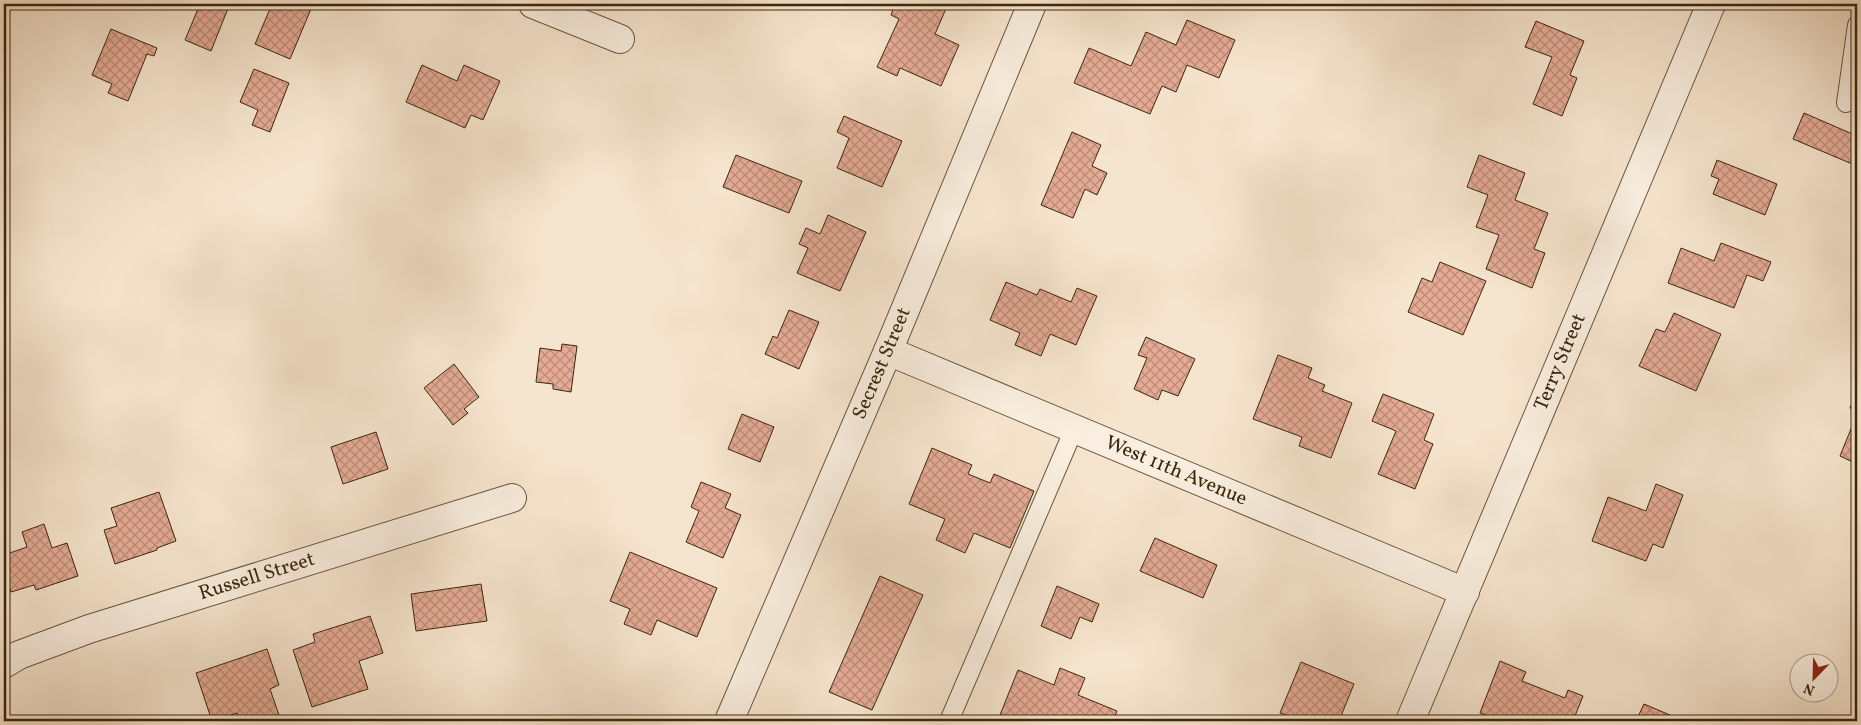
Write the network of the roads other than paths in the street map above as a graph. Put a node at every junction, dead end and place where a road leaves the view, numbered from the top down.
1 (533, 4) edge
2 (1032, 4) edge
3 (1711, 4) edge
4 (1857, 25) edge
5 (620, 39) dead end
6 (1846, 103) dead end
7 (888, 351) junction
8 (1074, 429) junction
9 (512, 498) dead end
10 (1465, 592) junction
11 (4, 664) edge
12 (729, 721) edge
13 (950, 721) edge
14 (1410, 721) edge

1 - 5 street
2 - 7 street, Secrest Street
3 - 10 street, Terry Street
4 - 6 lane
7 - 8 street, West 11th Avenue
7 - 12 street, Secrest Street
8 - 10 street, West 11th Avenue
8 - 13 lane
9 - 11 street, Russell Street
10 - 14 street, Terry Street

